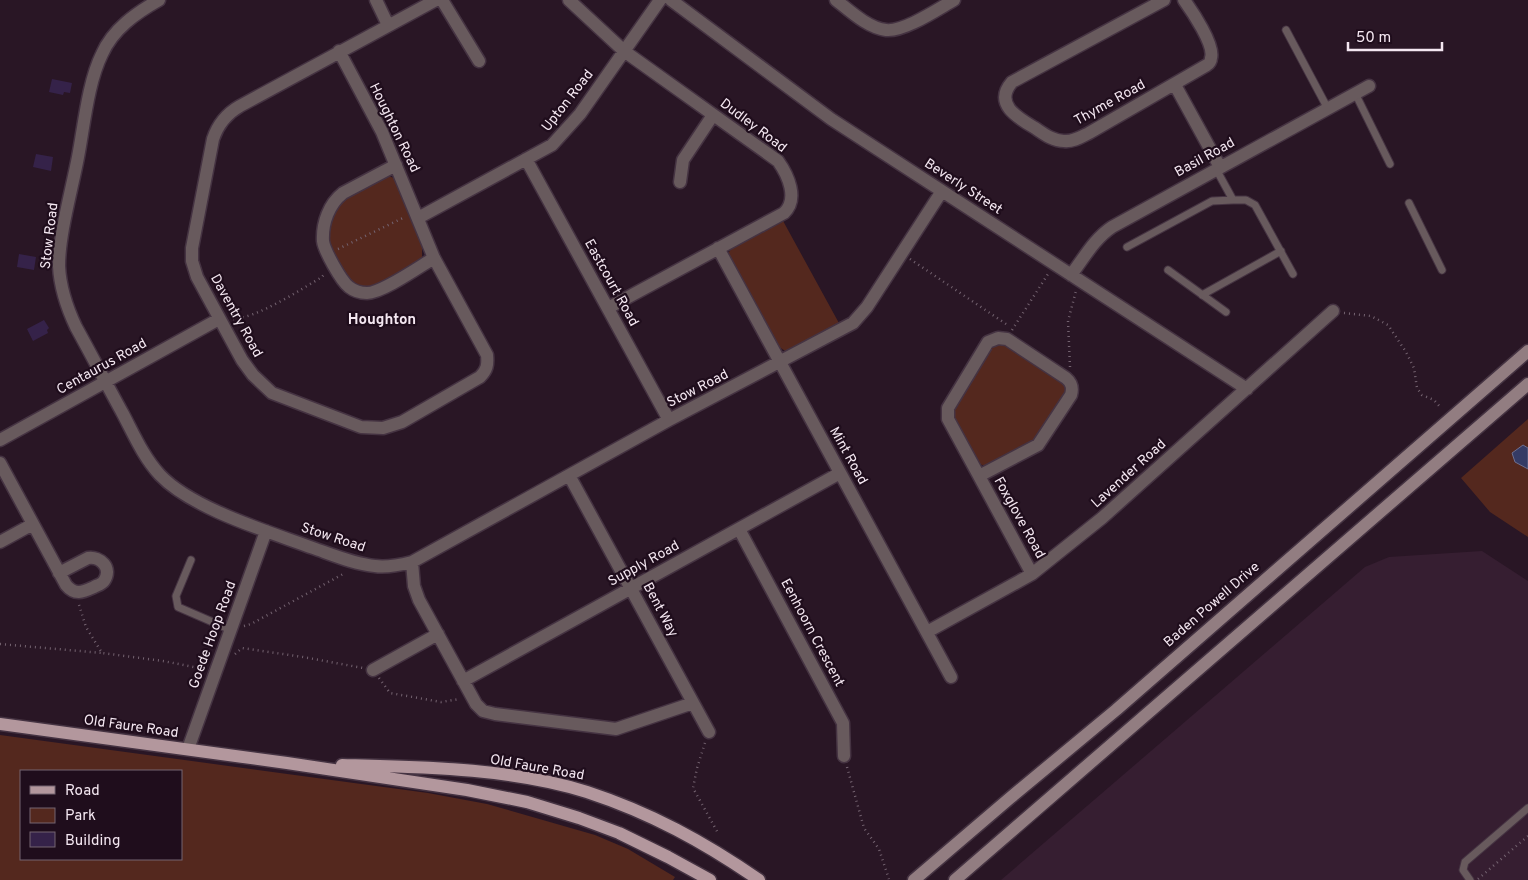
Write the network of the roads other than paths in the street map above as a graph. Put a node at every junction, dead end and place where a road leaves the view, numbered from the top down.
1 (159, 0) edge
2 (376, 0) edge
3 (436, 0) edge
4 (442, 0) edge
5 (568, 0) edge
6 (660, 0) edge
7 (671, 0) edge
8 (836, 0) edge
9 (954, 0) edge
10 (1164, 0) edge
11 (1184, 0) edge
12 (388, 25) junction
13 (1286, 30) dead end
14 (624, 51) junction
15 (339, 52) junction
16 (479, 61) dead end
17 (1175, 85) junction
18 (1369, 86) dead end
19 (1355, 94) junction
20 (1328, 108) junction
21 (714, 115) junction
22 (526, 160) junction
23 (1390, 164) dead end
24 (396, 165) junction
25 (1218, 168) junction
26 (680, 182) dead end
27 (942, 191) junction
28 (1233, 200) junction
29 (1409, 203) dead end
30 (413, 217) junction
31 (1128, 247) dead end
32 (718, 248) junction
33 (1281, 251) junction
34 (434, 258) junction
35 (1168, 270) dead end
36 (1442, 270) dead end
37 (1293, 274) dead end
38 (1076, 278) junction
39 (1202, 295) junction
40 (608, 308) junction
41 (1333, 311) road end
42 (1226, 312) dead end
43 (218, 319) junction
44 (1528, 351) edge
45 (780, 363) junction
46 (106, 383) junction
47 (1528, 384) edge
48 (1247, 389) junction
49 (670, 420) junction
50 (0, 440) edge
51 (0, 463) edge
52 (840, 473) junction
53 (978, 476) junction
54 (570, 477) junction
55 (34, 524) junction
56 (739, 529) junction
57 (266, 531) junction
58 (0, 542) edge
59 (191, 560) dead end
60 (412, 562) junction
61 (59, 573) dead end
62 (1032, 574) junction
63 (631, 589) junction
64 (230, 630) junction
65 (926, 632) junction
66 (438, 634) junction
67 (373, 670) road end
68 (951, 677) dead end
69 (463, 681) junction
70 (693, 703) junction
71 (0, 724) edge
72 (709, 732) road end
73 (188, 750) junction
74 (844, 756) road end
75 (287, 763) junction
76 (1528, 808) edge
77 (710, 880) edge
78 (759, 880) edge
79 (914, 880) edge
80 (955, 880) edge
81 (1470, 880) edge

1 - 46 street, Stow Road
2 - 12 street
3 - 12 street, Daventry Road
4 - 16 street
5 - 14 street
6 - 14 street, Upton Road
7 - 27 street, Beverly Street
8 - 9 street
10 - 17 street, Thyme Road
11 - 17 street, Thyme Road
12 - 15 street, Daventry Road
13 - 20 lane
14 - 21 street, Dudley Road
14 - 22 street, Upton Road
15 - 24 street, Houghton Road
15 - 43 street, Daventry Road
17 - 25 street
18 - 19 street, Basil Road
19 - 20 street, Basil Road
19 - 23 lane
20 - 25 street, Basil Road
21 - 26 street
21 - 32 street, Dudley Road
22 - 30 street, Upton Road
22 - 40 street, Eastcourt Road
24 - 30 street, Houghton Road
24 - 34 street
25 - 28 lane
25 - 38 street, Basil Road
27 - 38 street, Beverly Street
27 - 45 street, Stow Road
28 - 31 lane
28 - 33 lane
29 - 36 lane
30 - 34 street, Daventry Road
32 - 40 street, Dudley Road
32 - 45 street, Mint Road
33 - 37 lane
33 - 39 lane
34 - 43 street, Daventry Road
35 - 39 lane
38 - 48 street, Beverly Street
39 - 42 lane
40 - 49 street, Eastcourt Road
41 - 48 street, Lavender Road
43 - 46 street, Centaurus Road
44 - 79 main road, Baden Powell Drive
45 - 49 street, Stow Road
45 - 52 street, Mint Road
46 - 50 street, Centaurus Road
46 - 57 street, Stow Road
47 - 80 main road
48 - 62 street, Lavender Road
49 - 54 street, Stow Road
51 - 55 street
52 - 56 street, Supply Road
52 - 65 street, Mint Road
53 - 53 street, Foxglove Road
53 - 62 street, Foxglove Road
54 - 60 street, Stow Road
54 - 63 street, Bent Way
55 - 58 street
55 - 61 street
56 - 63 street, Supply Road
56 - 74 street, Eenhoorn Crescent
57 - 60 street, Stow Road
57 - 64 street, Goede Hoop Road
59 - 64 lane
60 - 66 street
62 - 65 street, Lavender Road
63 - 69 street, Supply Road
63 - 70 street, Bent Way
64 - 73 street, Goede Hoop Road
65 - 68 street, Mint Road
66 - 67 street
66 - 69 street
69 - 70 street
70 - 72 street, Bent Way
71 - 73 main road, Old Faure Road
73 - 75 main road, Old Faure Road
75 - 77 main road, Old Faure Road
75 - 78 main road, Old Faure Road
76 - 81 lane

